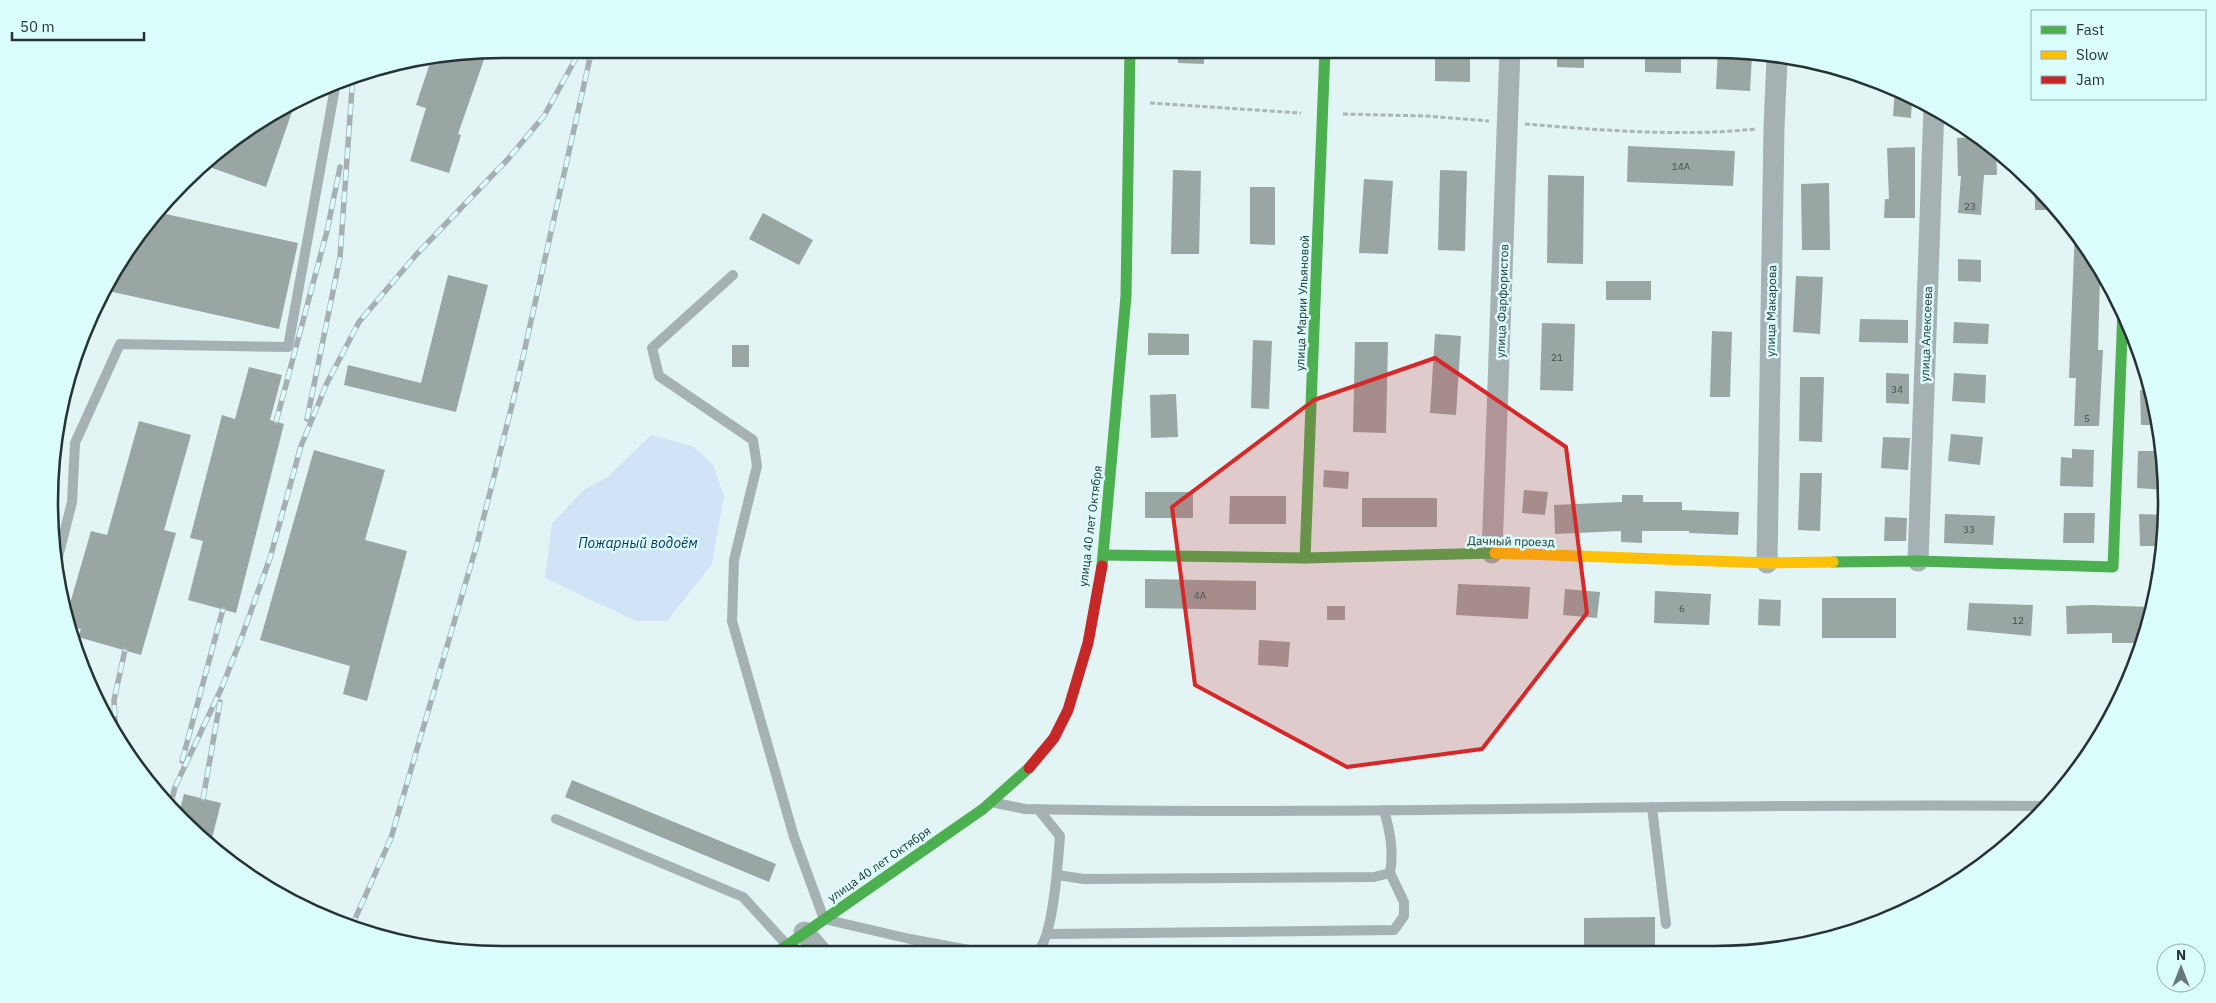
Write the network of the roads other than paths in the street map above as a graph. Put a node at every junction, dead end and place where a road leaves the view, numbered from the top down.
1 (1130, 58) edge
2 (1325, 58) edge
3 (1510, 58) edge
4 (1777, 62) edge
5 (335, 90) edge
6 (1934, 116) edge
7 (733, 274) dead end
8 (2122, 326) edge
9 (60, 549) edge
10 (1492, 552) junction
11 (1104, 555) junction
12 (1305, 558) junction
13 (1918, 561) junction
14 (1767, 563) junction
15 (990, 802) junction
16 (2037, 806) edge
17 (1652, 807) junction
18 (1038, 809) junction
19 (1384, 810) junction
20 (556, 819) dead end
21 (1390, 873) junction
22 (1056, 875) junction
23 (824, 919) junction
24 (1666, 924) dead end
25 (804, 932) junction
26 (1048, 934) junction
27 (787, 945) joint
28 (816, 946) edge
29 (948, 946) edge
30 (1043, 946) edge

1 - 11 street, улица 40 лет Октября
2 - 12 street, улица Марии Ульяновой
3 - 10 street, улица Фарфористов
4 - 14 street, улица Макарова
5 - 9 lane
6 - 13 street, улица Алексеева
7 - 23 lane
8 - 13 street, Дачный проезд
10 - 12 street, Дачный проезд
10 - 14 street, Дачный проезд
11 - 12 street, Дачный проезд
11 - 15 street, улица 40 лет Октября
13 - 14 street, Дачный проезд
15 - 18 lane
15 - 23 street, улица 40 лет Октября
16 - 17 lane
17 - 19 lane
17 - 24 lane
18 - 19 lane
18 - 22 lane
19 - 21 lane
20 - 27 lane
21 - 22 lane
21 - 26 lane
22 - 26 lane
23 - 25 street, улица 40 лет Октября
23 - 29 lane
25 - 27 street, улица 40 лет Октября
25 - 28 street
26 - 30 lane

